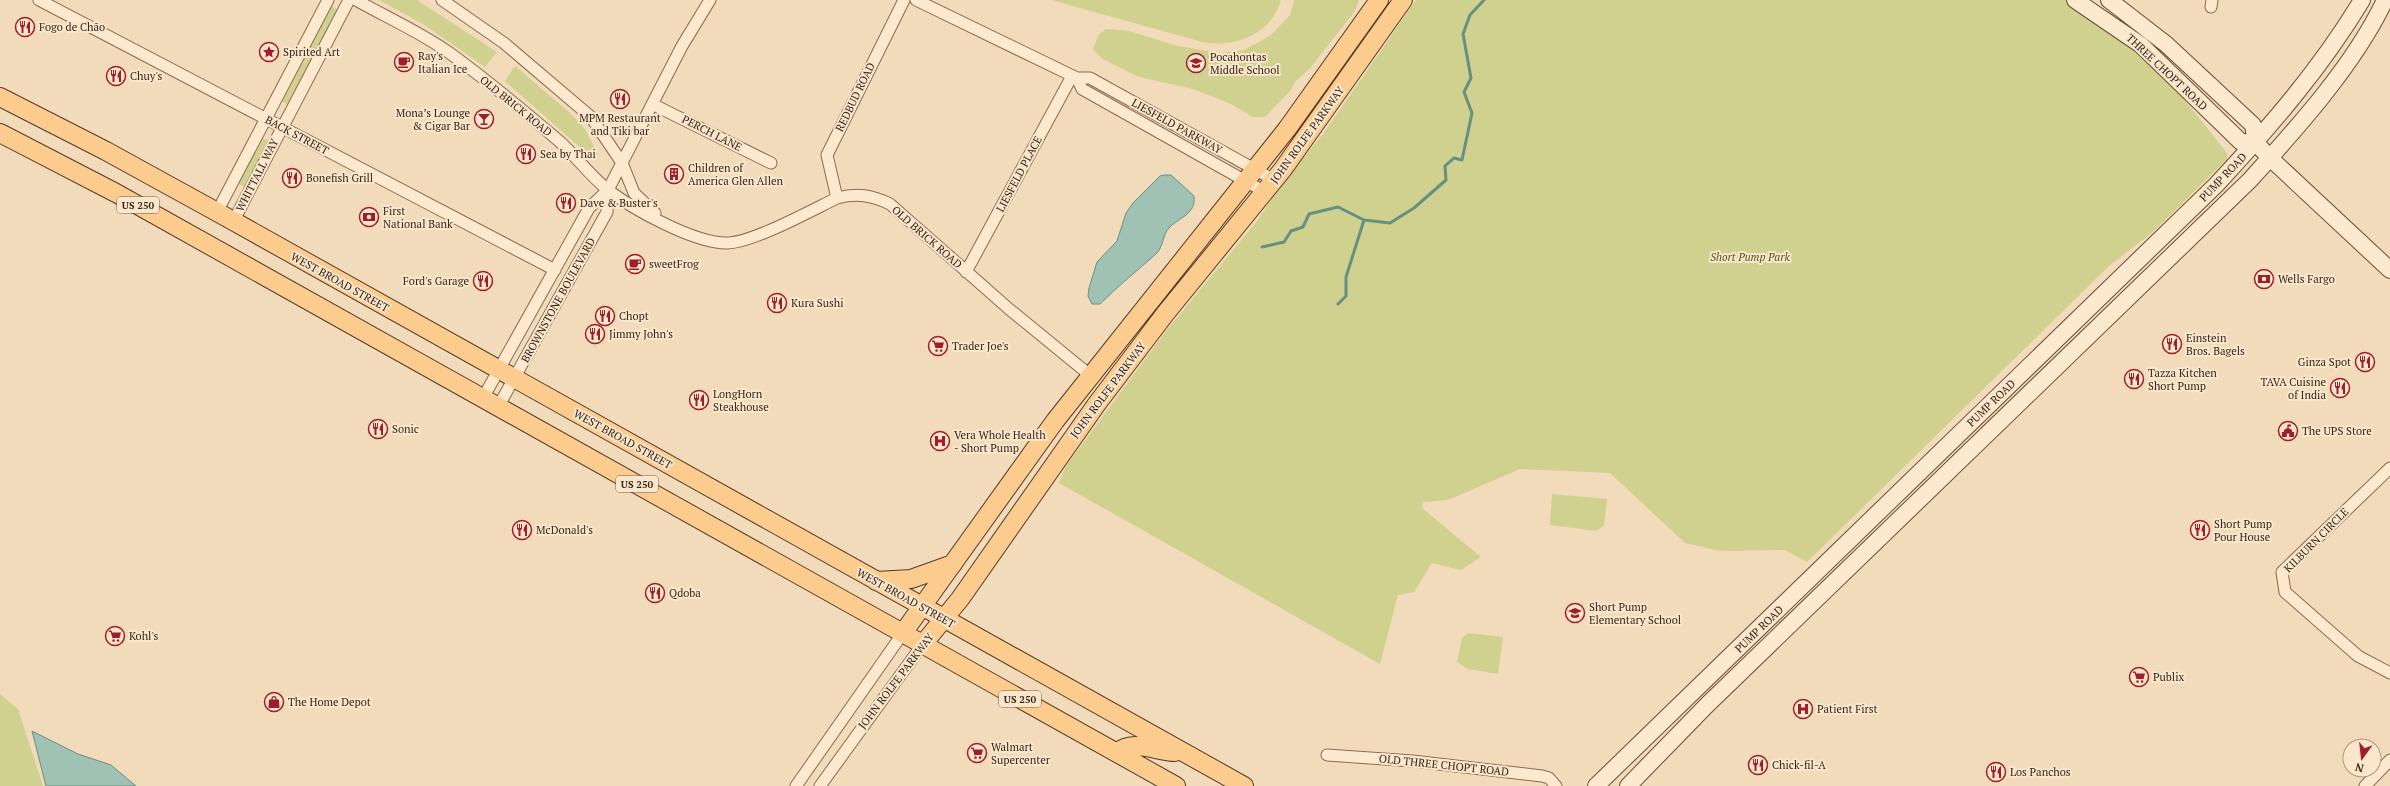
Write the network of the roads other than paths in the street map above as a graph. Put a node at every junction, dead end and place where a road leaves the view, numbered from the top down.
1 (39, 0) edge
2 (328, 0) edge
3 (349, 0) edge
4 (356, 0) edge
5 (442, 0) edge
6 (710, 0) edge
7 (904, 0) edge
8 (916, 0) edge
9 (1379, 0) edge
10 (1403, 0) edge
11 (2075, 0) edge
12 (2109, 0) edge
13 (2362, 0) edge
14 (2385, 0) edge
15 (1075, 77) junction
16 (0, 97) edge
17 (652, 104) junction
18 (266, 119) junction
19 (282, 127) junction
20 (0, 133) edge
21 (2256, 143) junction
22 (2270, 158) junction
23 (622, 163) junction
24 (771, 163) dead end
25 (1251, 175) junction
26 (1270, 186) junction
27 (608, 190) junction
28 (837, 198) junction
29 (217, 212) junction
30 (233, 222) junction
31 (667, 225) junction
32 (555, 270) junction
33 (2390, 270) edge
34 (966, 272) junction
35 (498, 370) junction
36 (1091, 376) junction
37 (514, 379) junction
38 (490, 403) junction
39 (2390, 468) edge
40 (953, 564) junction
41 (876, 581) junction
42 (922, 608) junction
43 (944, 620) junction
44 (903, 633) junction
45 (923, 644) junction
46 (2390, 673) edge
47 (1182, 752) junction
48 (1117, 753) junction
49 (1327, 755) dead end
50 (2390, 760) edge
51 (796, 786) edge
52 (820, 786) edge
53 (1176, 786) edge
54 (1244, 786) edge
55 (1556, 786) edge
56 (1596, 786) edge
57 (1628, 786) edge
58 (2365, 786) edge

1 - 18 street, BACK STREET
2 - 18 street, WHITTALL WAY
3 - 19 street, WHITTALL WAY
4 - 27 street, OLD BRICK ROAD
5 - 23 street, OLD BRICK ROAD
6 - 17 street, BROWNSTONE BOULEVARD
7 - 28 street, REDBUD ROAD
8 - 15 street, LIESFELD PARKWAY
9 - 25 main road, JOHN ROLFE PARKWAY
10 - 26 main road, JOHN ROLFE PARKWAY
11 - 21 main road, THREE CHOPT ROAD
12 - 21 main road, THREE CHOPT ROAD
13 - 21 main road, PUMP ROAD
14 - 22 main road, PUMP ROAD
15 - 25 street, LIESFELD PARKWAY
15 - 34 street, LIESFELD PLACE
16 - 29 main road, WEST BROAD STREET / US 250
17 - 23 street, BROWNSTONE BOULEVARD
17 - 24 street, PERCH LANE
18 - 19 street, BACK STREET
18 - 29 street, WHITTALL WAY
19 - 30 street, WHITTALL WAY
19 - 32 street, BACK STREET
20 - 38 main road, US 250
21 - 22 main road
21 - 56 main road, PUMP ROAD
22 - 33 main road
22 - 57 main road, PUMP ROAD
23 - 27 street, BROWNSTONE BOULEVARD
23 - 31 street, OLD BRICK ROAD
25 - 26 street, LIESFELD PARKWAY
25 - 26 street, LIESFELD PARKWAY
25 - 36 main road, JOHN ROLFE PARKWAY
26 - 43 main road, JOHN ROLFE PARKWAY
27 - 31 street, OLD BRICK ROAD
27 - 32 street, BROWNSTONE BOULEVARD
27 - 37 street, BROWNSTONE BOULEVARD
28 - 31 street, OLD BRICK ROAD
28 - 34 street, OLD BRICK ROAD
29 - 30 main road, WEST BROAD STREET / US 250
30 - 35 main road, WEST BROAD STREET / US 250
32 - 35 street, BROWNSTONE BOULEVARD
34 - 36 street, OLD BRICK ROAD
35 - 37 main road, WEST BROAD STREET / US 250
35 - 38 street, BROWNSTONE BOULEVARD
36 - 40 main road, JOHN ROLFE PARKWAY
37 - 38 street, BROWNSTONE BOULEVARD
37 - 41 main road, WEST BROAD STREET / US 250
38 - 44 main road, US 250
39 - 46 street, KILBURN CIRCLE
40 - 41 main road
40 - 42 main road, JOHN ROLFE PARKWAY
41 - 42 main road, WEST BROAD STREET / US 250
42 - 43 main road, WEST BROAD STREET / US 250
42 - 44 main road, JOHN ROLFE PARKWAY
43 - 45 main road, JOHN ROLFE PARKWAY
43 - 47 main road, WEST BROAD STREET / US 250
44 - 45 main road, US 250
44 - 51 street, JOHN ROLFE PARKWAY
45 - 48 main road, US 250
45 - 52 street, JOHN ROLFE PARKWAY
47 - 48 main road
47 - 54 main road, WEST BROAD STREET / US 250
48 - 53 main road, US 250
49 - 55 street, OLD THREE CHOPT ROAD
50 - 58 street

